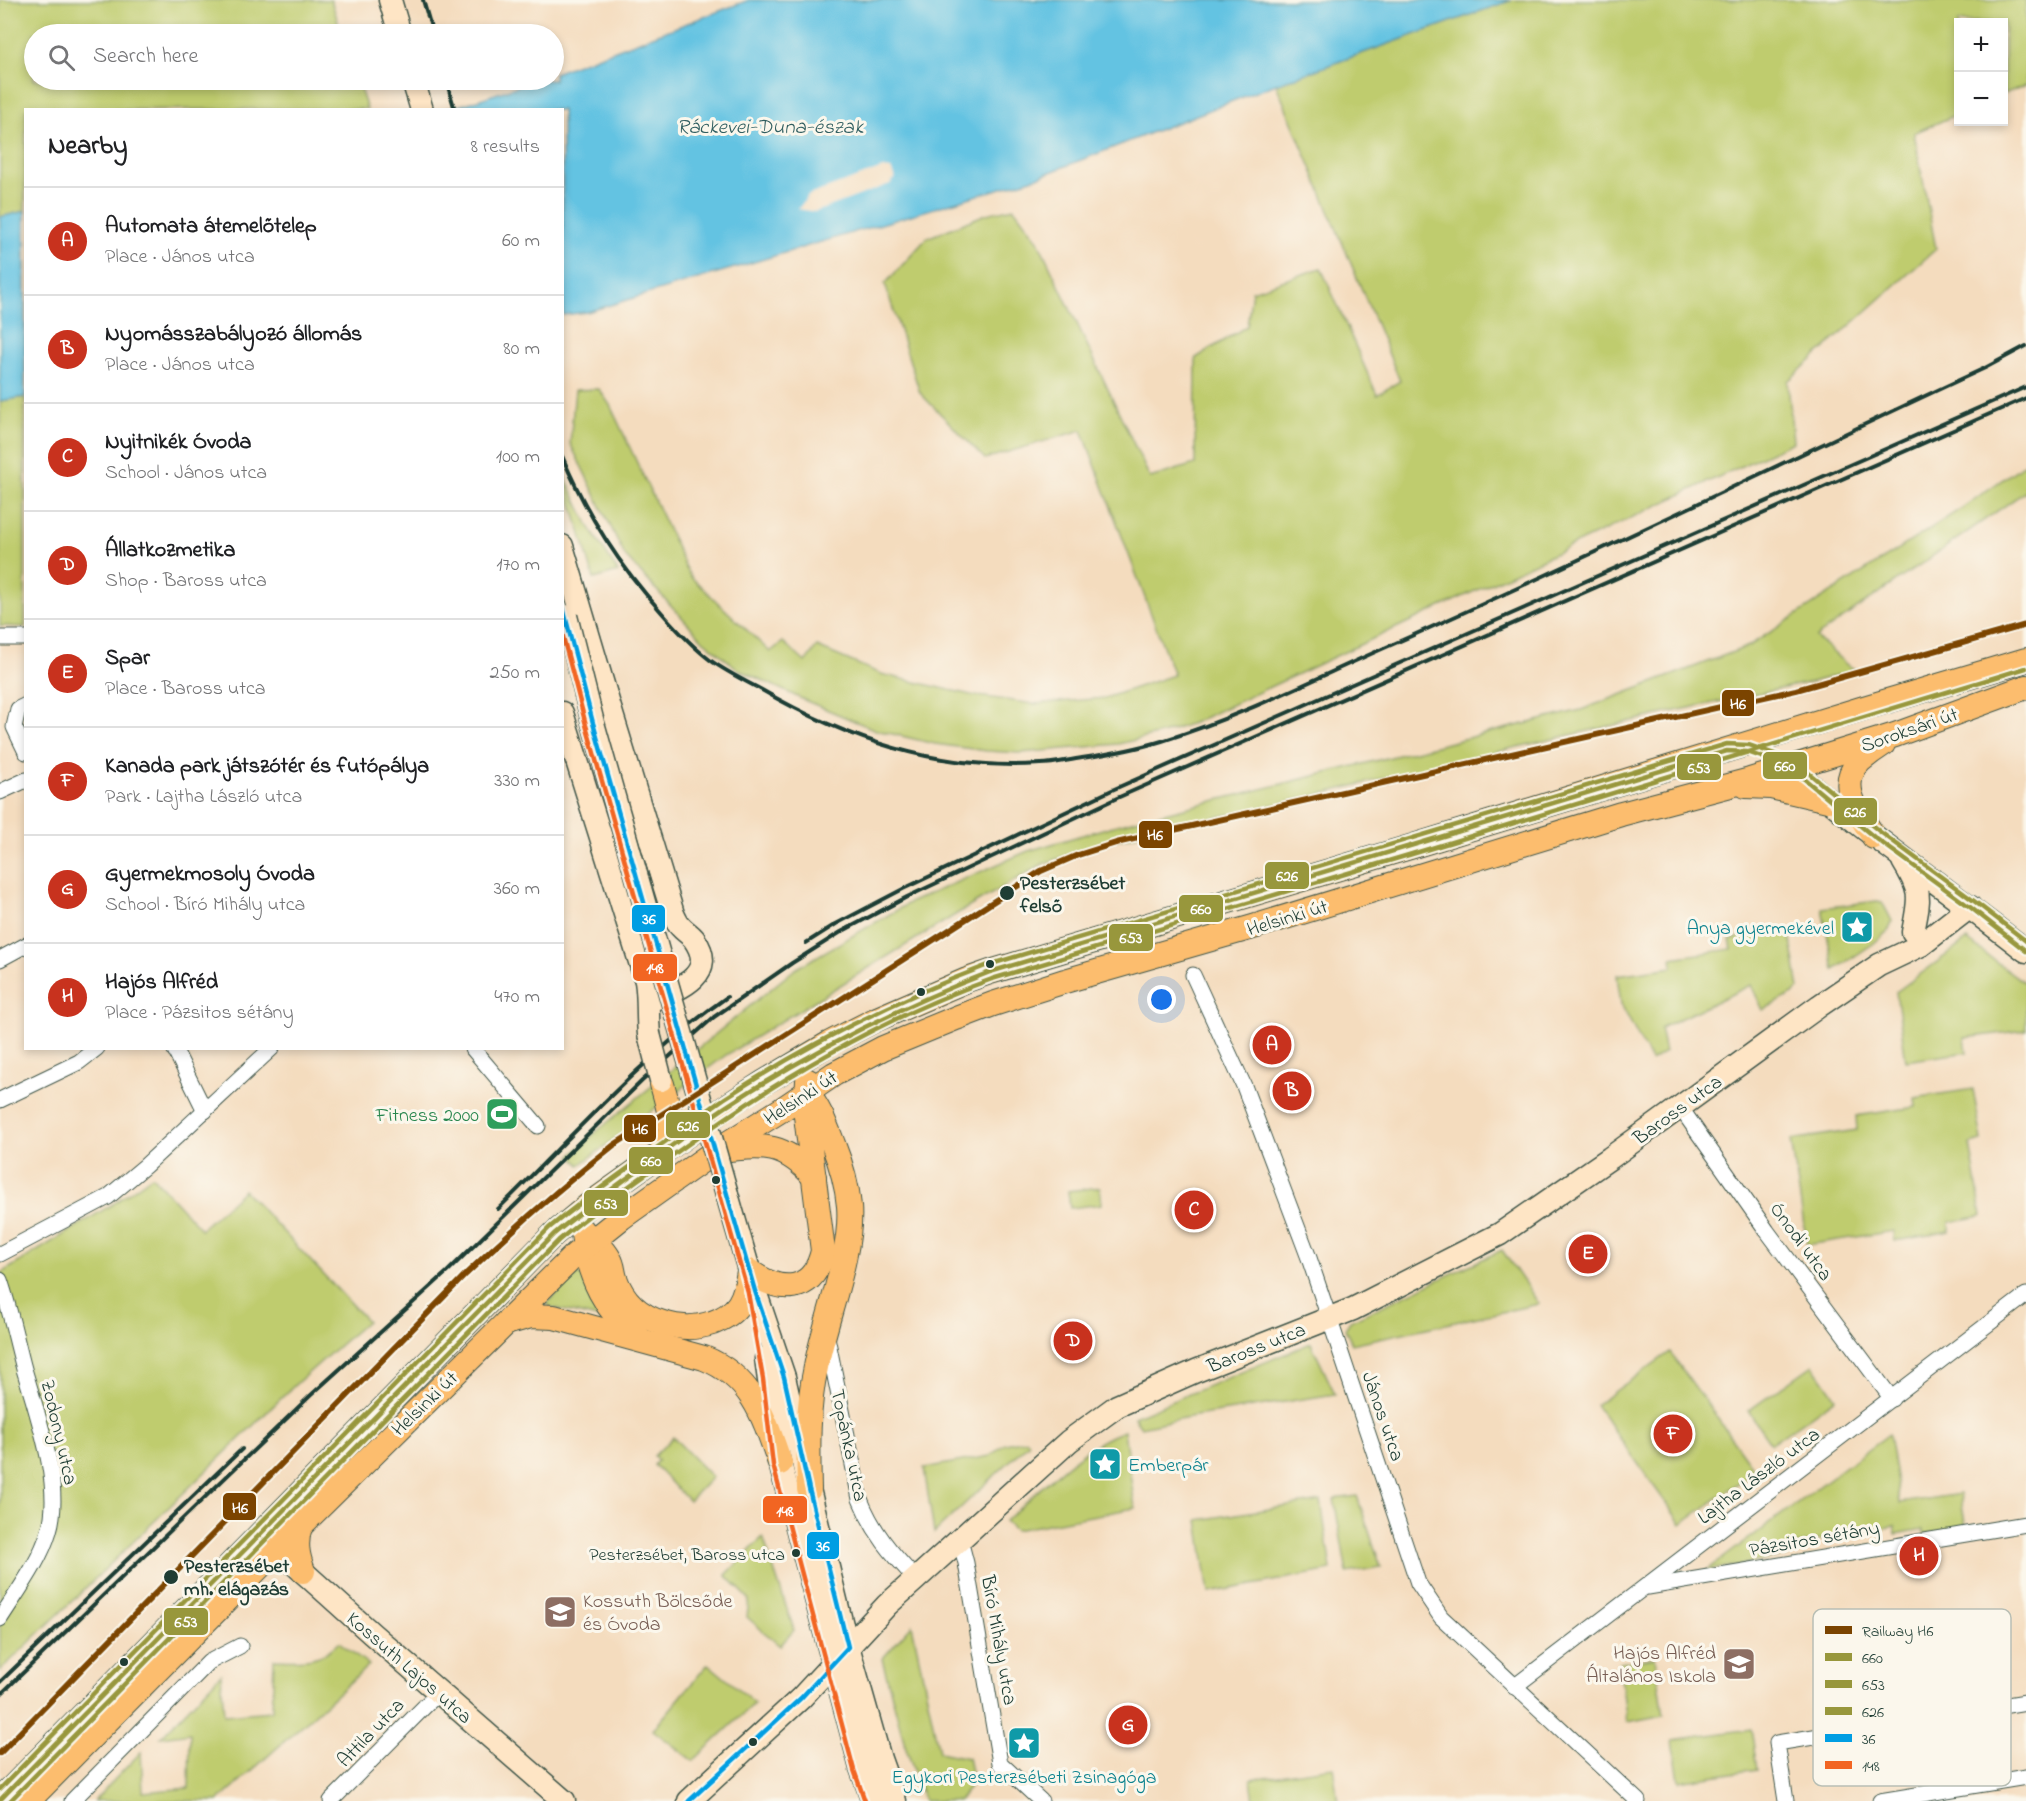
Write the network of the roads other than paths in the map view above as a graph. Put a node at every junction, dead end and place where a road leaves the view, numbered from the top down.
1 (390, 0) edge
2 (397, 24) edge
3 (416, 90) edge
4 (421, 108) edge
5 (564, 553) edge
6 (564, 609) edge
7 (0, 638) edge
8 (24, 638) edge
9 (2026, 660) edge
10 (2026, 687) edge
11 (24, 706) edge
12 (1864, 708) junction
13 (564, 720) edge
14 (1895, 735) junction
15 (24, 748) edge
16 (1727, 750) junction
17 (1790, 767) junction
18 (24, 781) edge
19 (1723, 786) junction
20 (0, 792) edge
21 (1828, 800) junction
22 (1874, 837) junction
23 (1899, 855) junction
24 (1964, 903) junction
25 (1913, 932) junction
26 (24, 946) edge
27 (2026, 951) edge
28 (0, 959) edge
29 (1879, 965) junction
30 (1193, 975) dead end
31 (948, 988) junction
32 (649, 1001) junction
33 (94, 1050) edge
34 (175, 1050) edge
35 (270, 1050) edge
36 (474, 1050) edge
37 (834, 1074) junction
38 (763, 1083) junction
39 (662, 1084) junction
40 (807, 1092) junction
41 (0, 1100) edge
42 (729, 1105) junction
43 (1680, 1107) junction
44 (205, 1111) junction
45 (824, 1119) junction
46 (538, 1126) dead end
47 (717, 1150) junction
48 (658, 1157) junction
49 (814, 1177) junction
50 (621, 1218) junction
51 (581, 1237) junction
52 (0, 1254) edge
53 (610, 1260) junction
54 (0, 1280) edge
55 (752, 1281) junction
56 (2026, 1295) edge
57 (1329, 1318) junction
58 (506, 1323) junction
59 (825, 1329) junction
60 (643, 1341) junction
61 (1892, 1399) junction
62 (780, 1463) junction
63 (809, 1489) junction
64 (2026, 1524) edge
65 (300, 1526) junction
66 (960, 1540) junction
67 (251, 1543) junction
68 (276, 1550) junction
69 (303, 1571) junction
70 (916, 1579) junction
71 (1645, 1588) junction
72 (0, 1619) edge
73 (240, 1646) dead end
74 (848, 1647) junction
75 (833, 1665) junction
76 (1515, 1687) junction
77 (439, 1692) junction
78 (2026, 1702) edge
79 (2011, 1704) edge
80 (1813, 1737) edge
81 (2026, 1777) edge
82 (2011, 1779) edge
83 (1971, 1786) edge
84 (1, 1799) edge
85 (28, 1801) edge
86 (72, 1801) edge
87 (331, 1801) edge
88 (564, 1801) edge
89 (689, 1801) edge
90 (873, 1801) edge
91 (895, 1801) edge
92 (1041, 1801) edge
93 (1638, 1801) edge
94 (1786, 1801) edge
95 (1880, 1801) edge

1 - 2 street
3 - 4 street
5 - 32 street
6 - 55 street, bridge
7 - 8 street
9 - 12 main road, Soroksári út
10 - 14 main road, Soroksári út
11 - 15 street
12 - 16 main road, Soroksári út
12 - 17 main road
13 - 32 street
14 - 17 main road, Soroksári út
14 - 22 main road
16 - 17 main road
16 - 31 main road, Helsinki út
17 - 19 main road, Helsinki út
17 - 21 street
18 - 20 street
19 - 21 main road
19 - 37 main road, Helsinki út
21 - 22 street
22 - 23 street
23 - 24 street
23 - 25 street
24 - 25 street, Baross utca
24 - 27 street
24 - 29 street, Baross utca
25 - 29 street, Baross utca
26 - 28 street
29 - 43 street, Baross utca
30 - 57 street, János utca
31 - 38 main road, Helsinki út
31 - 40 main road
32 - 39 street, bridge
33 - 41 street
34 - 44 street
35 - 44 street
36 - 46 street
37 - 40 main road, Helsinki út
37 - 45 main road
38 - 40 main road
38 - 42 main road, Helsinki út
39 - 42 main road
39 - 48 main road
40 - 45 main road
40 - 47 main road, Helsinki út
40 - 49 main road
42 - 48 main road, Helsinki út
43 - 57 street, Baross utca
43 - 61 street, Ónodi utca
44 - 52 street
45 - 59 main road
47 - 49 main road
47 - 50 main road, Helsinki út
48 - 51 main road, Helsinki út
49 - 55 main road
50 - 51 main road, Helsinki út
50 - 53 main road
51 - 53 main road
51 - 58 main road, Helsinki út
51 - 60 main road
51 - 67 main road, Helsinki út
53 - 55 main road
54 - 72 street, Zodony utca
55 - 62 street
55 - 63 street
56 - 61 street, Lajtha László utca
57 - 66 street, Baross utca
57 - 76 street, János utca
58 - 60 main road
58 - 65 main road, Helsinki út
59 - 63 main road
59 - 70 street, Topánka utca
60 - 62 main road
61 - 71 street, Lajtha László utca
62 - 75 street
63 - 74 street
64 - 71 street, Pázsitos sétány
65 - 68 main road, Helsinki út
65 - 69 main road
66 - 70 street, Baross utca
66 - 92 street, Bíró Mihály utca
67 - 68 street, Kossuth Lajos utca
67 - 84 main road, Helsinki út
68 - 69 street, Kossuth Lajos utca
68 - 85 main road, Helsinki út
69 - 77 street, Kossuth Lajos utca
70 - 74 street, Baross utca
71 - 76 street, Lajtha László utca
73 - 86 street
74 - 75 street, Baross utca
74 - 91 street
75 - 89 street, Baross utca
75 - 90 street
76 - 93 street, János utca
77 - 87 street, Attila utca
77 - 88 street, Kossuth Lajos utca
78 - 79 street
80 - 94 street
81 - 82 street
83 - 95 street

